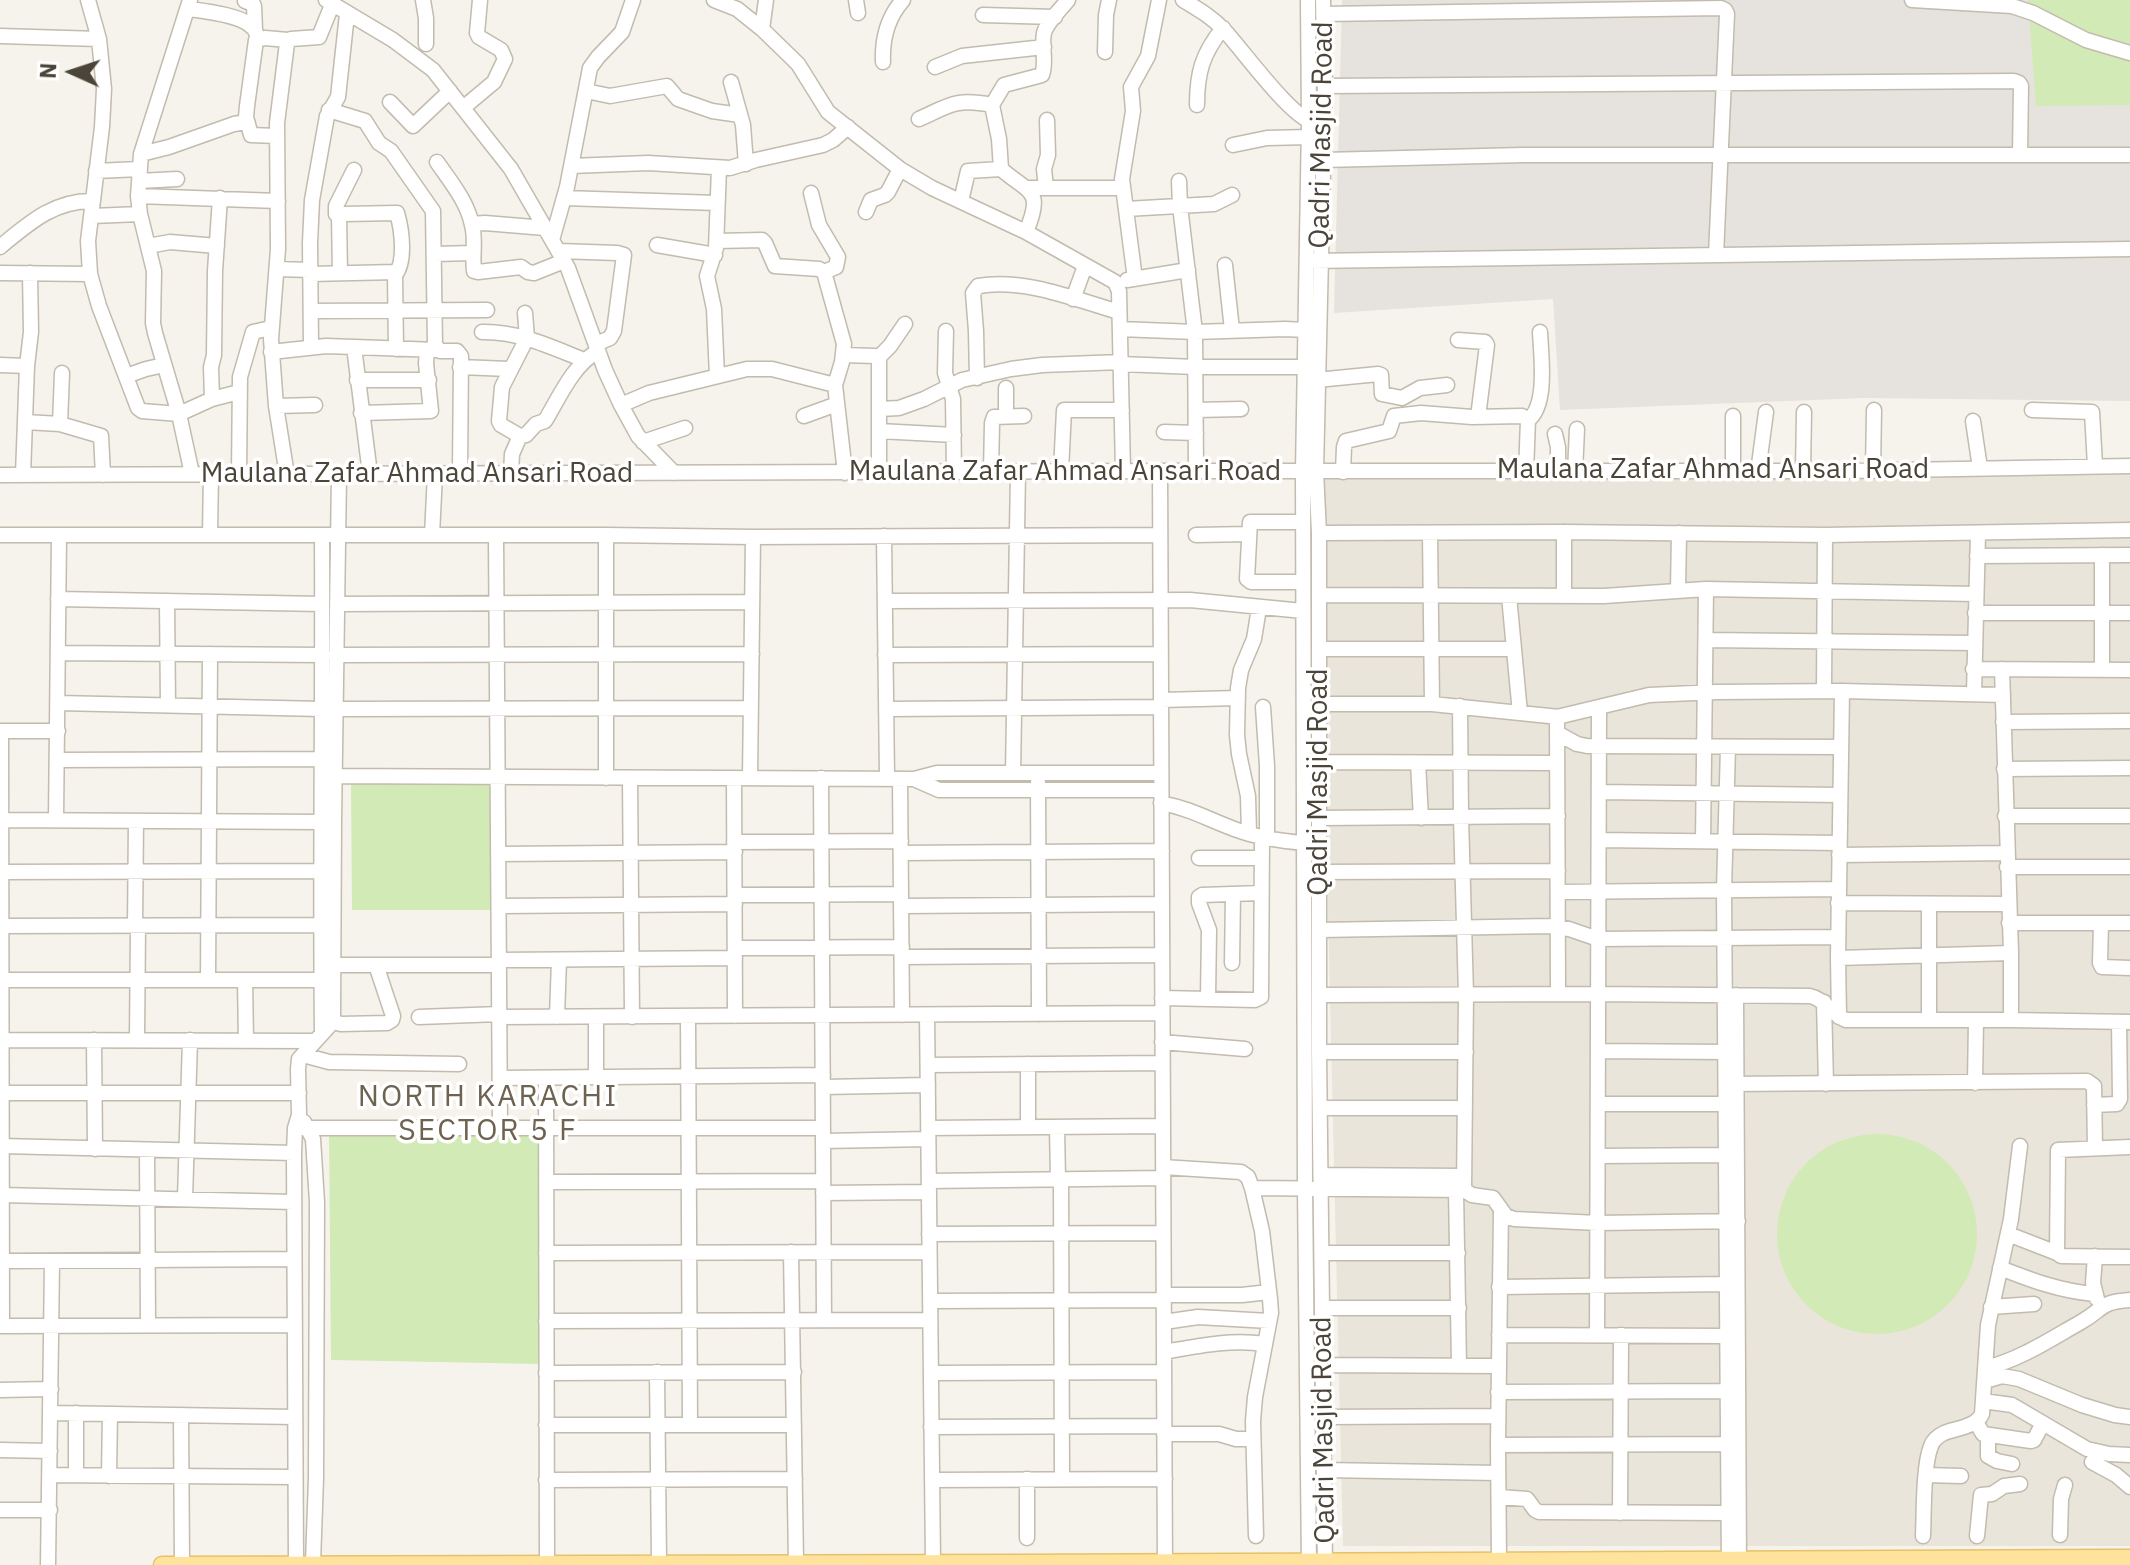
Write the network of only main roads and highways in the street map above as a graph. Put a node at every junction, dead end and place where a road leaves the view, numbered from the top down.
1 (2130, 1558) edge
2 (1566, 1562) edge
3 (1734, 1562) edge
4 (313, 1563) edge
5 (700, 1563) edge
6 (1165, 1563) edge
7 (1325, 1563) edge
8 (296, 1564) edge
9 (333, 1564) edge
10 (547, 1564) edge
11 (162, 1565) edge
12 (182, 1565) edge

1 - 3 main road
2 - 3 main road
2 - 7 main road
4 - 8 main road
4 - 9 main road
5 - 6 main road
5 - 10 main road
6 - 7 main road
8 - 12 main road
9 - 10 main road
11 - 12 main road

